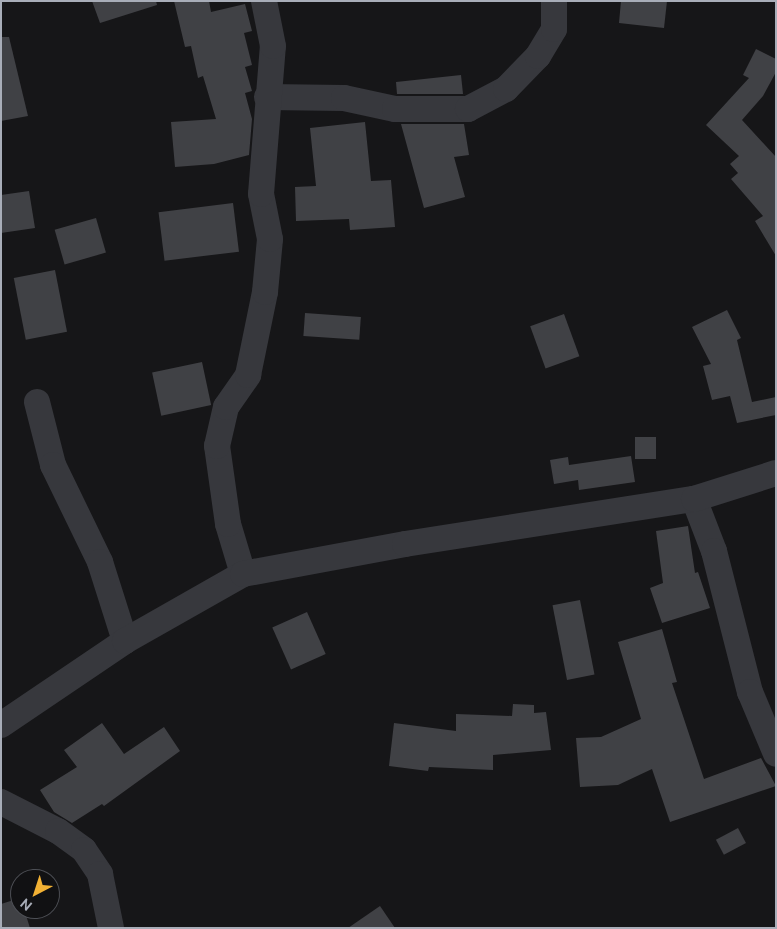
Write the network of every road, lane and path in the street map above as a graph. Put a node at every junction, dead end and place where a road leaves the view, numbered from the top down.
1 (264, 1) edge
2 (554, 1) edge
3 (267, 97) junction
4 (37, 402) dead end
5 (776, 474) edge
6 (694, 499) junction
7 (243, 574) junction
8 (125, 641) junction
9 (1, 726) edge
10 (776, 754) edge
11 (1, 802) edge
12 (111, 928) edge

1 - 3 street
2 - 3 street
3 - 7 street
4 - 8 street
5 - 6 street
6 - 7 street
6 - 10 street
7 - 8 street
8 - 9 street
11 - 12 street

